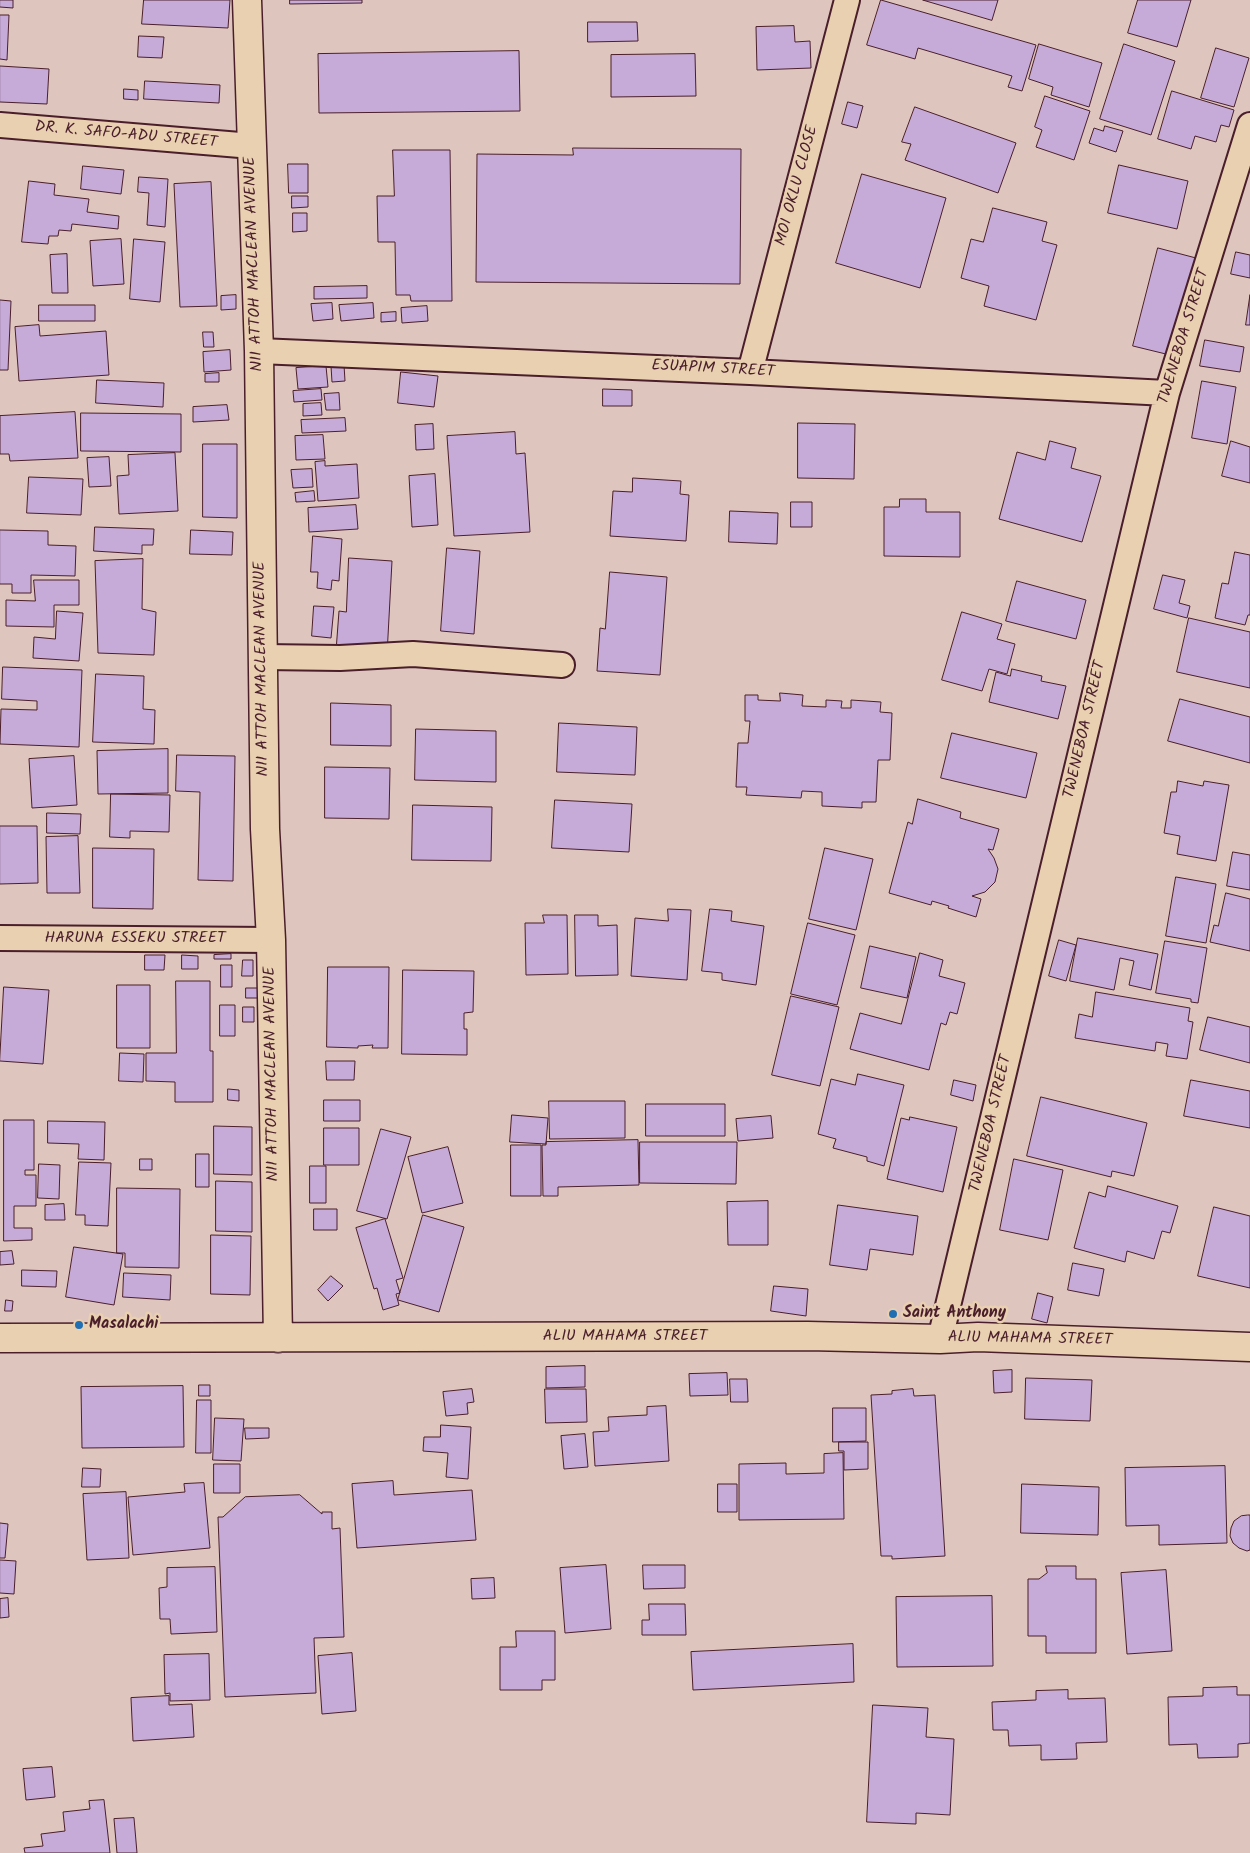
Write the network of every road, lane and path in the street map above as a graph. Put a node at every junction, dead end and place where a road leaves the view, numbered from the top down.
1 (247, 0) edge
2 (847, 0) edge
3 (0, 125) edge
4 (1250, 125) edge
5 (252, 146) junction
6 (258, 351) junction
7 (750, 372) junction
8 (1167, 393) junction
9 (264, 657) junction
10 (562, 665) dead end
11 (0, 938) edge
12 (270, 940) junction
13 (0, 1338) edge
14 (278, 1338) junction
15 (940, 1340) junction
16 (1250, 1347) edge

1 - 5 street, NII ATTOH MACLEAN AVENUE
2 - 7 street, MOI OKLU CLOSE
3 - 5 street, DR. K. SAFO-ADU STREET
4 - 8 street, TWENEBOA STREET
5 - 6 street, NII ATTOH MACLEAN AVENUE
6 - 7 street, ESUAPIM STREET
6 - 9 street, NII ATTOH MACLEAN AVENUE
7 - 8 street, ESUAPIM STREET
8 - 15 street, TWENEBOA STREET
9 - 10 street
9 - 12 street, NII ATTOH MACLEAN AVENUE
11 - 12 street, HARUNA ESSEKU STREET
12 - 14 street, NII ATTOH MACLEAN AVENUE
13 - 14 street, ALIU MAHAMA STREET
14 - 15 street, ALIU MAHAMA STREET
15 - 16 street, ALIU MAHAMA STREET

